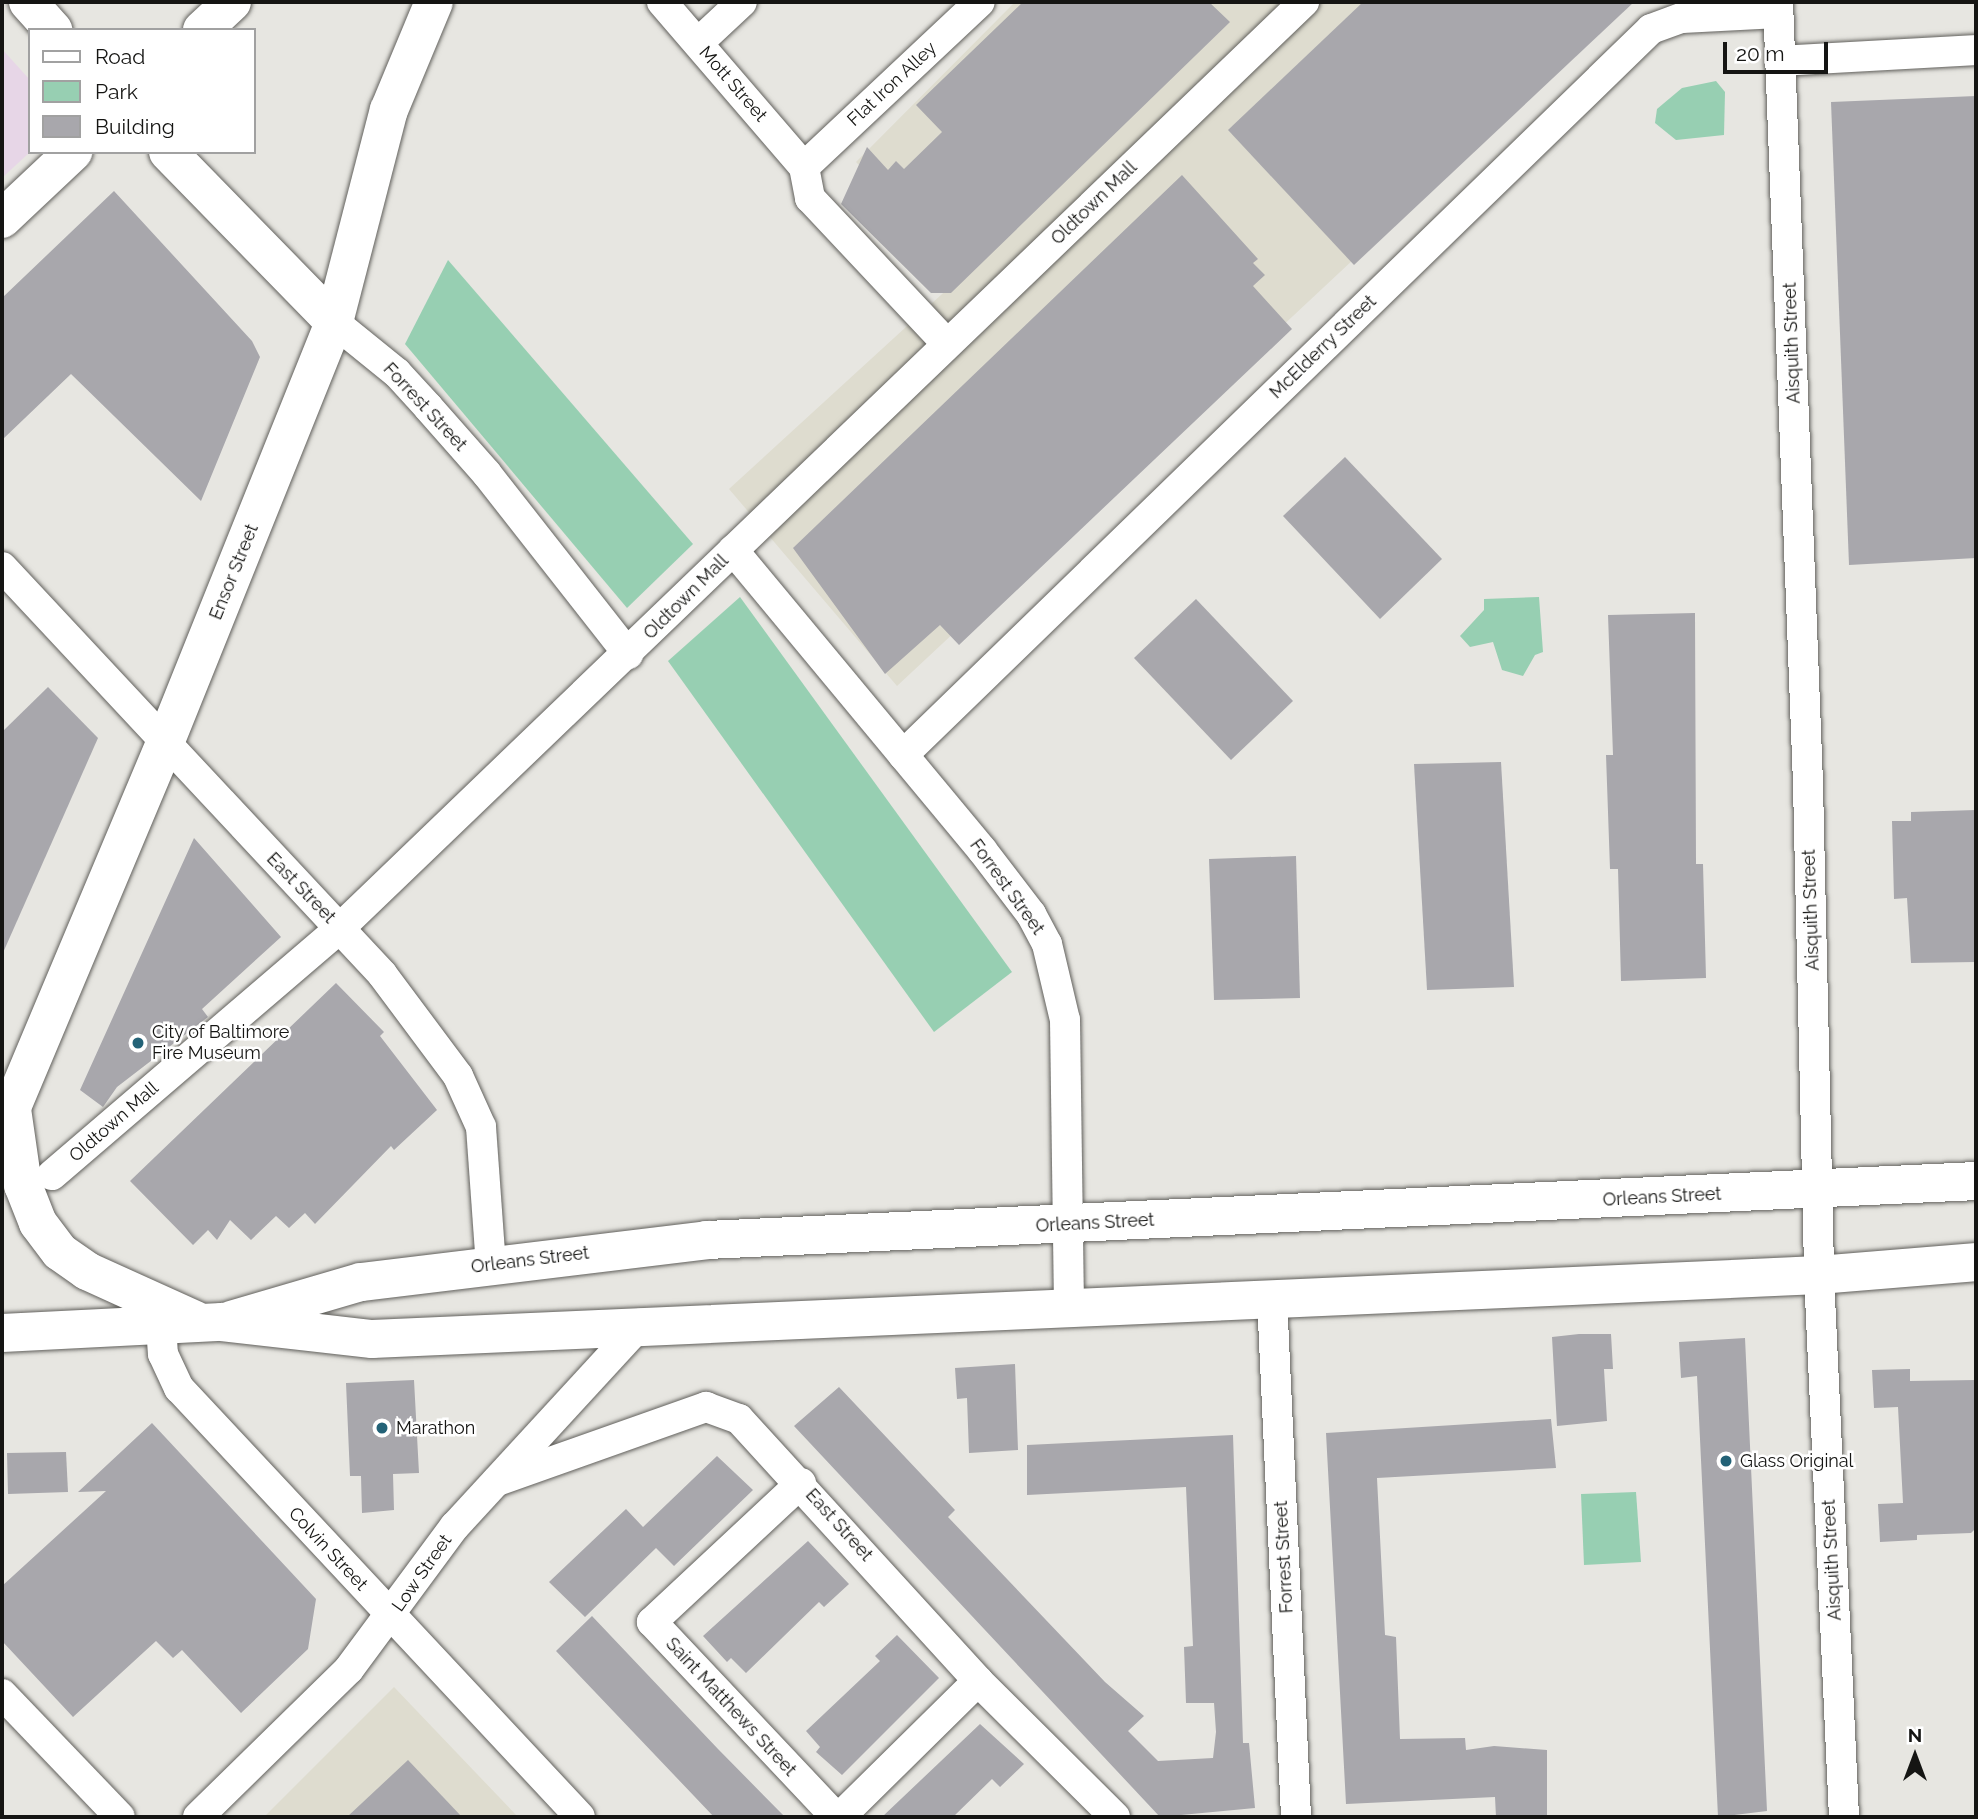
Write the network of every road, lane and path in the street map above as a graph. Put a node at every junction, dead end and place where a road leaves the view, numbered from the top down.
1 (28, 2) edge
2 (232, 2) edge
3 (434, 2) edge
4 (662, 2) edge
5 (742, 2) edge
6 (980, 2) edge
7 (1304, 2) edge
8 (1778, 7) edge
9 (51, 28) edge
10 (204, 28) edge
11 (698, 43) junction
12 (1976, 50) edge
13 (1780, 61) junction
14 (71, 154) edge
15 (170, 154) edge
16 (804, 167) junction
17 (2, 219) edge
18 (334, 322) junction
19 (947, 344) junction
20 (733, 550) junction
21 (2, 567) edge
22 (628, 654) junction
23 (165, 743) junction
24 (903, 755) junction
25 (340, 928) junction
26 (7, 1120) edge
27 (52, 1175) dead end
28 (1976, 1181) edge
29 (1821, 1190) junction
30 (1065, 1224) junction
31 (1976, 1262) edge
32 (491, 1265) junction
33 (1819, 1275) junction
34 (1272, 1297) junction
35 (1069, 1307) junction
36 (212, 1323) junction
37 (641, 1324) junction
38 (161, 1326) junction
39 (2, 1333) edge
40 (497, 1480) junction
41 (802, 1483) junction
42 (391, 1618) junction
43 (978, 1681) junction
44 (2, 1694) edge
45 (120, 1817) edge
46 (198, 1817) edge
47 (580, 1817) edge
48 (838, 1817) edge
49 (1115, 1817) edge
50 (1296, 1817) edge
51 (1844, 1817) edge

1 - 9 main road
2 - 10 main road
3 - 18 main road, Ensor Street
4 - 11 street, Mott Street
5 - 11 street
6 - 16 street, Flat Iron Alley
7 - 19 street, Oldtown Mall
8 - 13 street, Aisquith Street
8 - 24 street, McElderry Street
11 - 16 street, Mott Street
12 - 13 street
13 - 29 street, Aisquith Street
14 - 17 main road
15 - 18 main road, Forrest Street
16 - 19 street
18 - 22 street, Forrest Street
18 - 23 main road, Ensor Street
19 - 20 street, Oldtown Mall
20 - 22 street, Oldtown Mall
20 - 24 street, Forrest Street
21 - 23 street, East Street
22 - 25 street, Oldtown Mall
23 - 25 street, East Street
23 - 26 main road, Ensor Street
24 - 30 street, Forrest Street
25 - 27 street, Oldtown Mall
25 - 32 street, East Street
26 - 36 main road
28 - 29 main road, Orleans Street
29 - 30 main road, Orleans Street
29 - 33 street, Aisquith Street
30 - 32 main road, Orleans Street
30 - 35 street, Forrest Street
31 - 33 main road, Orleans Street
32 - 36 main road, Orleans Street
33 - 34 main road, Orleans Street
33 - 51 street, Aisquith Street
34 - 35 main road, Orleans Street
34 - 50 street, Forrest Street
35 - 37 main road, Orleans Street
36 - 37 main road, Orleans Street
36 - 38 main road, Orleans Street
37 - 40 street, Low Street
38 - 39 main road, Orleans Street
38 - 42 street, Colvin Street
40 - 41 street, East Street
40 - 42 street, Low Street
41 - 43 street, East Street
41 - 48 street, Saint Matthews Street
42 - 46 street, Low Street
42 - 47 street, Colvin Street
43 - 48 street, Saint Matthews Street
43 - 49 street, East Street
44 - 45 street

